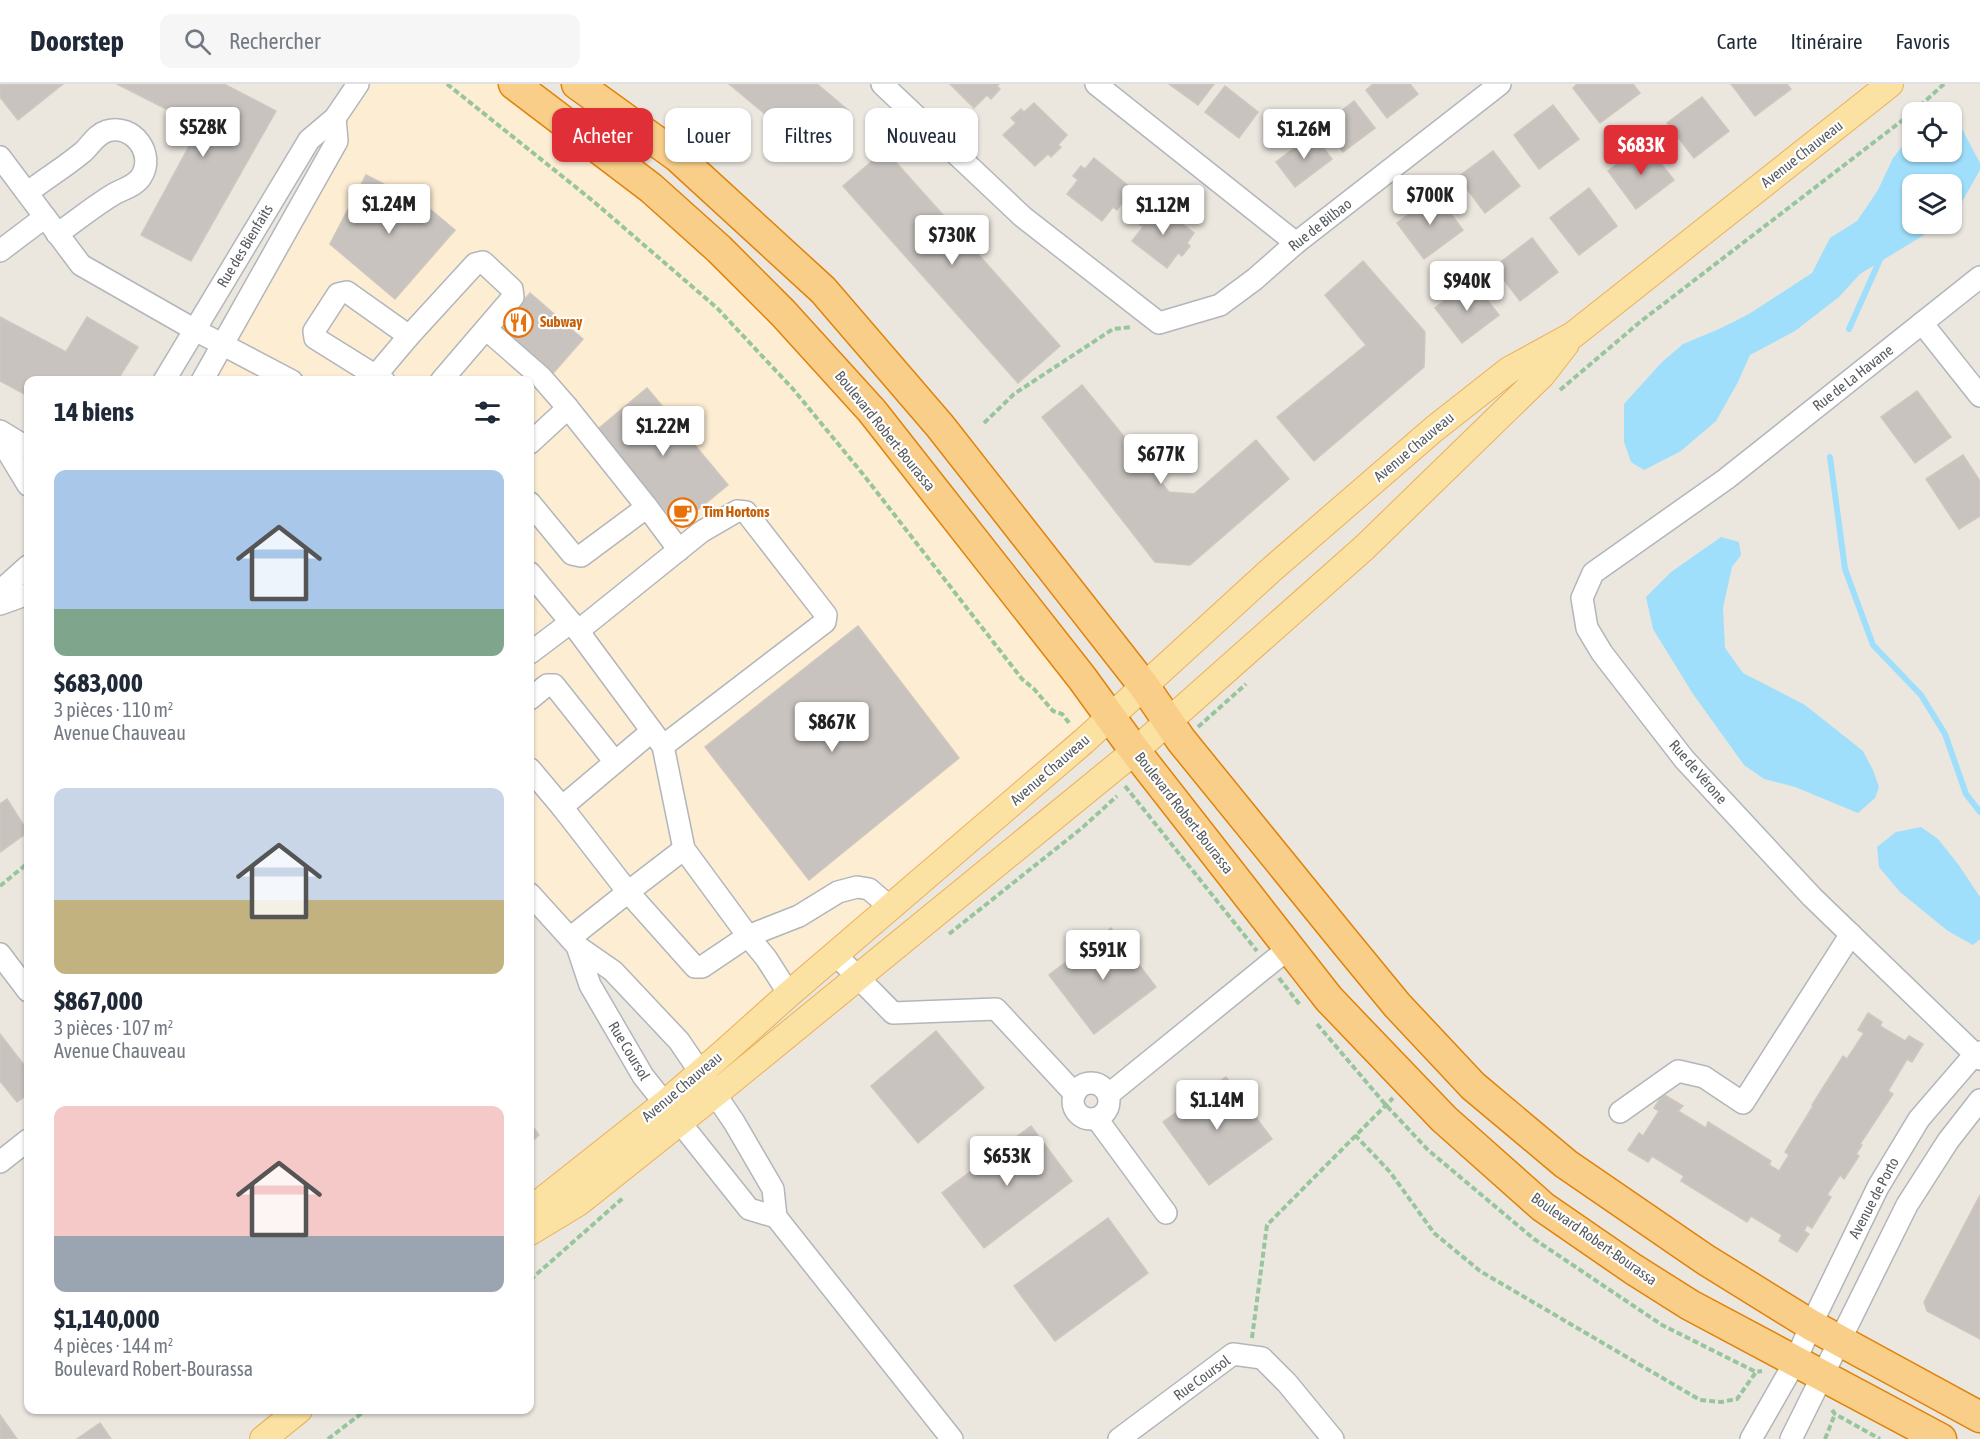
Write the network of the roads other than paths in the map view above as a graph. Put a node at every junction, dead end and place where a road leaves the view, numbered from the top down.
1 (358, 84) edge
2 (514, 84) edge
3 (577, 84) edge
4 (882, 84) edge
5 (1096, 84) edge
6 (1500, 84) edge
7 (1890, 84) edge
8 (335, 118) junction
9 (0, 157) edge
10 (27, 193) junction
11 (51, 226) junction
12 (1296, 243) junction
13 (0, 251) edge
14 (1980, 277) edge
15 (1922, 323) junction
16 (486, 329) junction
17 (195, 330) junction
18 (1573, 335) junction
19 (408, 336) junction
20 (223, 344) junction
21 (167, 376) edge
22 (205, 376) edge
23 (283, 376) edge
24 (372, 376) edge
25 (378, 376) edge
26 (445, 376) edge
27 (1980, 396) edge
28 (568, 408) junction
29 (0, 431) edge
30 (0, 439) edge
31 (534, 439) edge
32 (24, 446) edge
33 (24, 478) edge
34 (1726, 479) joint
35 (647, 507) junction
36 (534, 508) edge
37 (679, 550) junction
38 (24, 570) edge
39 (534, 578) edge
40 (0, 591) edge
41 (24, 595) edge
42 (0, 604) edge
43 (574, 626) junction
44 (534, 651) edge
45 (1144, 686) junction
46 (534, 696) edge
47 (1109, 717) junction
48 (1169, 722) junction
49 (657, 739) junction
50 (1135, 751) junction
51 (615, 762) junction
52 (534, 774) edge
53 (562, 807) junction
54 (684, 849) junction
55 (628, 892) junction
56 (534, 898) edge
57 (890, 907) junction
58 (1851, 934) junction
59 (747, 936) junction
60 (573, 942) junction
61 (1289, 948) junction
62 (0, 954) edge
63 (835, 954) junction
64 (856, 977) junction
65 (24, 986) edge
66 (789, 994) junction
67 (1978, 1055) edge
68 (700, 1072) junction
69 (715, 1094) junction
70 (1075, 1094) junction
71 (1108, 1095) junction
72 (1980, 1100) edge
73 (1620, 1112) dead end
74 (672, 1113) junction
75 (1097, 1119) junction
76 (24, 1143) edge
77 (0, 1162) edge
78 (534, 1207) edge
79 (1166, 1213) dead end
80 (776, 1217) junction
81 (534, 1230) edge
82 (1811, 1325) junction
83 (1839, 1340) junction
84 (1795, 1362) junction
85 (1823, 1376) junction
86 (294, 1414) edge
87 (1980, 1416) edge
88 (263, 1439) edge
89 (952, 1439) edge
90 (1119, 1439) edge
91 (1333, 1439) edge
92 (1751, 1439) edge
93 (1791, 1439) edge
94 (1941, 1439) edge

1 - 8 street, Rue des Bienfaits
2 - 47 highway, Boulevard Robert-Bourassa
3 - 45 highway
4 - 12 street, Rue de Bilbao
5 - 12 street
6 - 12 street, Rue de Bilbao
7 - 18 main road, Avenue Chauveau
8 - 17 street, Rue des Bienfaits
8 - 20 street, Rue des Bienfaits
9 - 10 street
10 - 11 street
10 - 11 street
11 - 13 street
11 - 17 street
14 - 15 street, Rue de La Havane
15 - 27 street
15 - 34 street, Rue de La Havane
16 - 19 street
16 - 26 street
16 - 28 street
17 - 20 street
17 - 21 street, Rue des Bienfaits
18 - 45 main road, Avenue Chauveau
18 - 48 main road, Avenue Chauveau
19 - 24 street
19 - 25 street
20 - 22 street, Rue des Bienfaits
20 - 23 street
28 - 31 street
28 - 35 street
29 - 32 street
30 - 33 street
34 - 58 street, Rue de Vérone
35 - 36 street
35 - 37 street
37 - 43 street
37 - 49 street
38 - 40 street
39 - 43 street
41 - 42 street
43 - 44 street
43 - 49 street
45 - 47 main road, Avenue Chauveau
45 - 48 highway
46 - 51 street
47 - 50 highway, Boulevard Robert-Bourassa
47 - 57 main road, Avenue Chauveau
48 - 50 main road, Avenue Chauveau
48 - 82 highway
49 - 51 street
49 - 54 street
50 - 61 highway, Boulevard Robert-Bourassa
50 - 64 main road, Avenue Chauveau
51 - 53 street
52 - 53 street
53 - 55 street
54 - 55 street
54 - 59 street
55 - 59 street
55 - 60 street
56 - 60 street, Rue Coursol
57 - 59 street
57 - 63 main road, Avenue Chauveau
58 - 67 street, Rue de Vérone
58 - 73 street
59 - 66 street
60 - 68 street, Rue Coursol
60 - 74 street, Rue Coursol
61 - 71 street
61 - 84 highway, Boulevard Robert-Bourassa
62 - 65 street
63 - 64 street
63 - 66 main road, Avenue Chauveau
64 - 69 main road, Avenue Chauveau
64 - 70 street
66 - 68 main road, Avenue Chauveau
67 - 82 street, Avenue de Porto
68 - 69 street, Rue Coursol
68 - 74 main road, Avenue Chauveau
69 - 74 main road, Avenue Chauveau
69 - 80 street, Rue Coursol
70 - 71 street
70 - 75 street
71 - 75 street
72 - 83 street
74 - 78 main road, Avenue Chauveau
74 - 80 street, Rue Coursol
74 - 81 main road
75 - 79 street
76 - 77 street
80 - 89 street
82 - 83 highway
82 - 84 street, Avenue de Porto
83 - 85 street
83 - 87 highway
84 - 85 highway, Boulevard Robert-Bourassa
84 - 92 street, Avenue de Porto
85 - 93 street
85 - 94 highway, Boulevard Robert-Bourassa
86 - 88 main road
90 - 91 street, Rue Coursol

